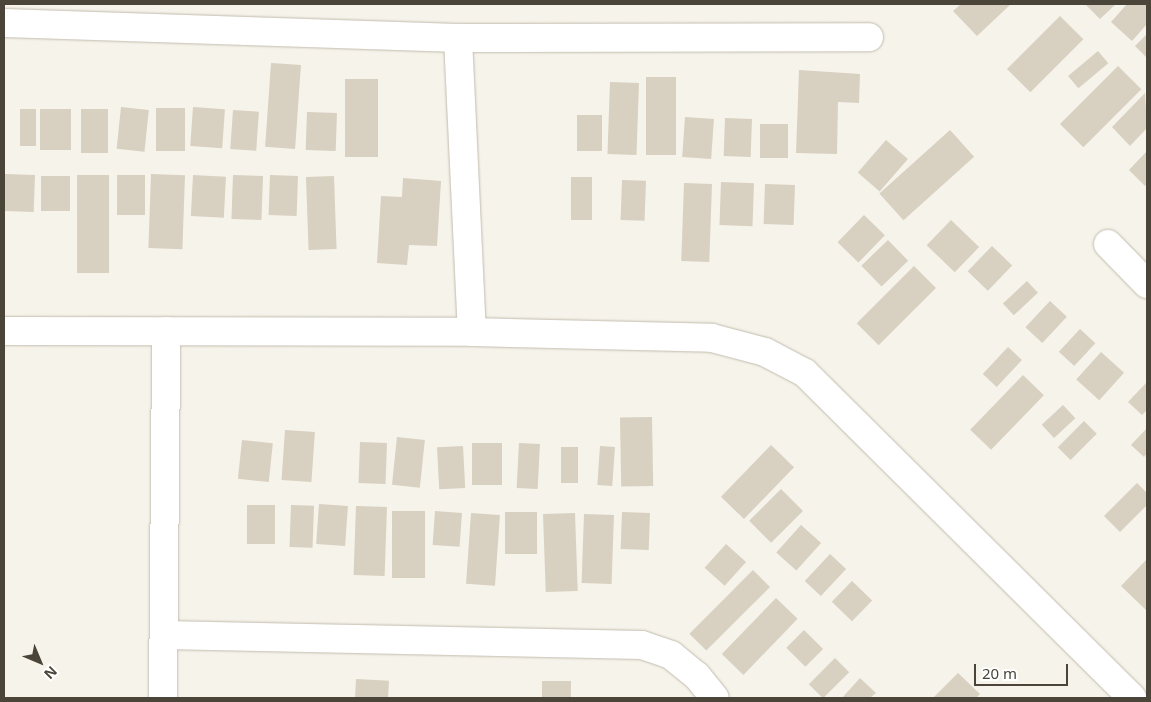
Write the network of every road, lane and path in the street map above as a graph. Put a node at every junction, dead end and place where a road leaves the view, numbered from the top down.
1 (4, 23) edge
2 (870, 37) dead end
3 (458, 38) junction
4 (1108, 244) dead end
5 (1147, 284) edge
6 (4, 330) edge
7 (166, 331) junction
8 (472, 332) junction
9 (164, 635) junction
10 (163, 698) edge
11 (715, 698) edge
12 (1132, 698) edge

1 - 3 street
2 - 3 street
3 - 8 street
4 - 5 street
6 - 7 street
7 - 8 street
7 - 9 street
8 - 12 street
9 - 10 street
9 - 11 street

